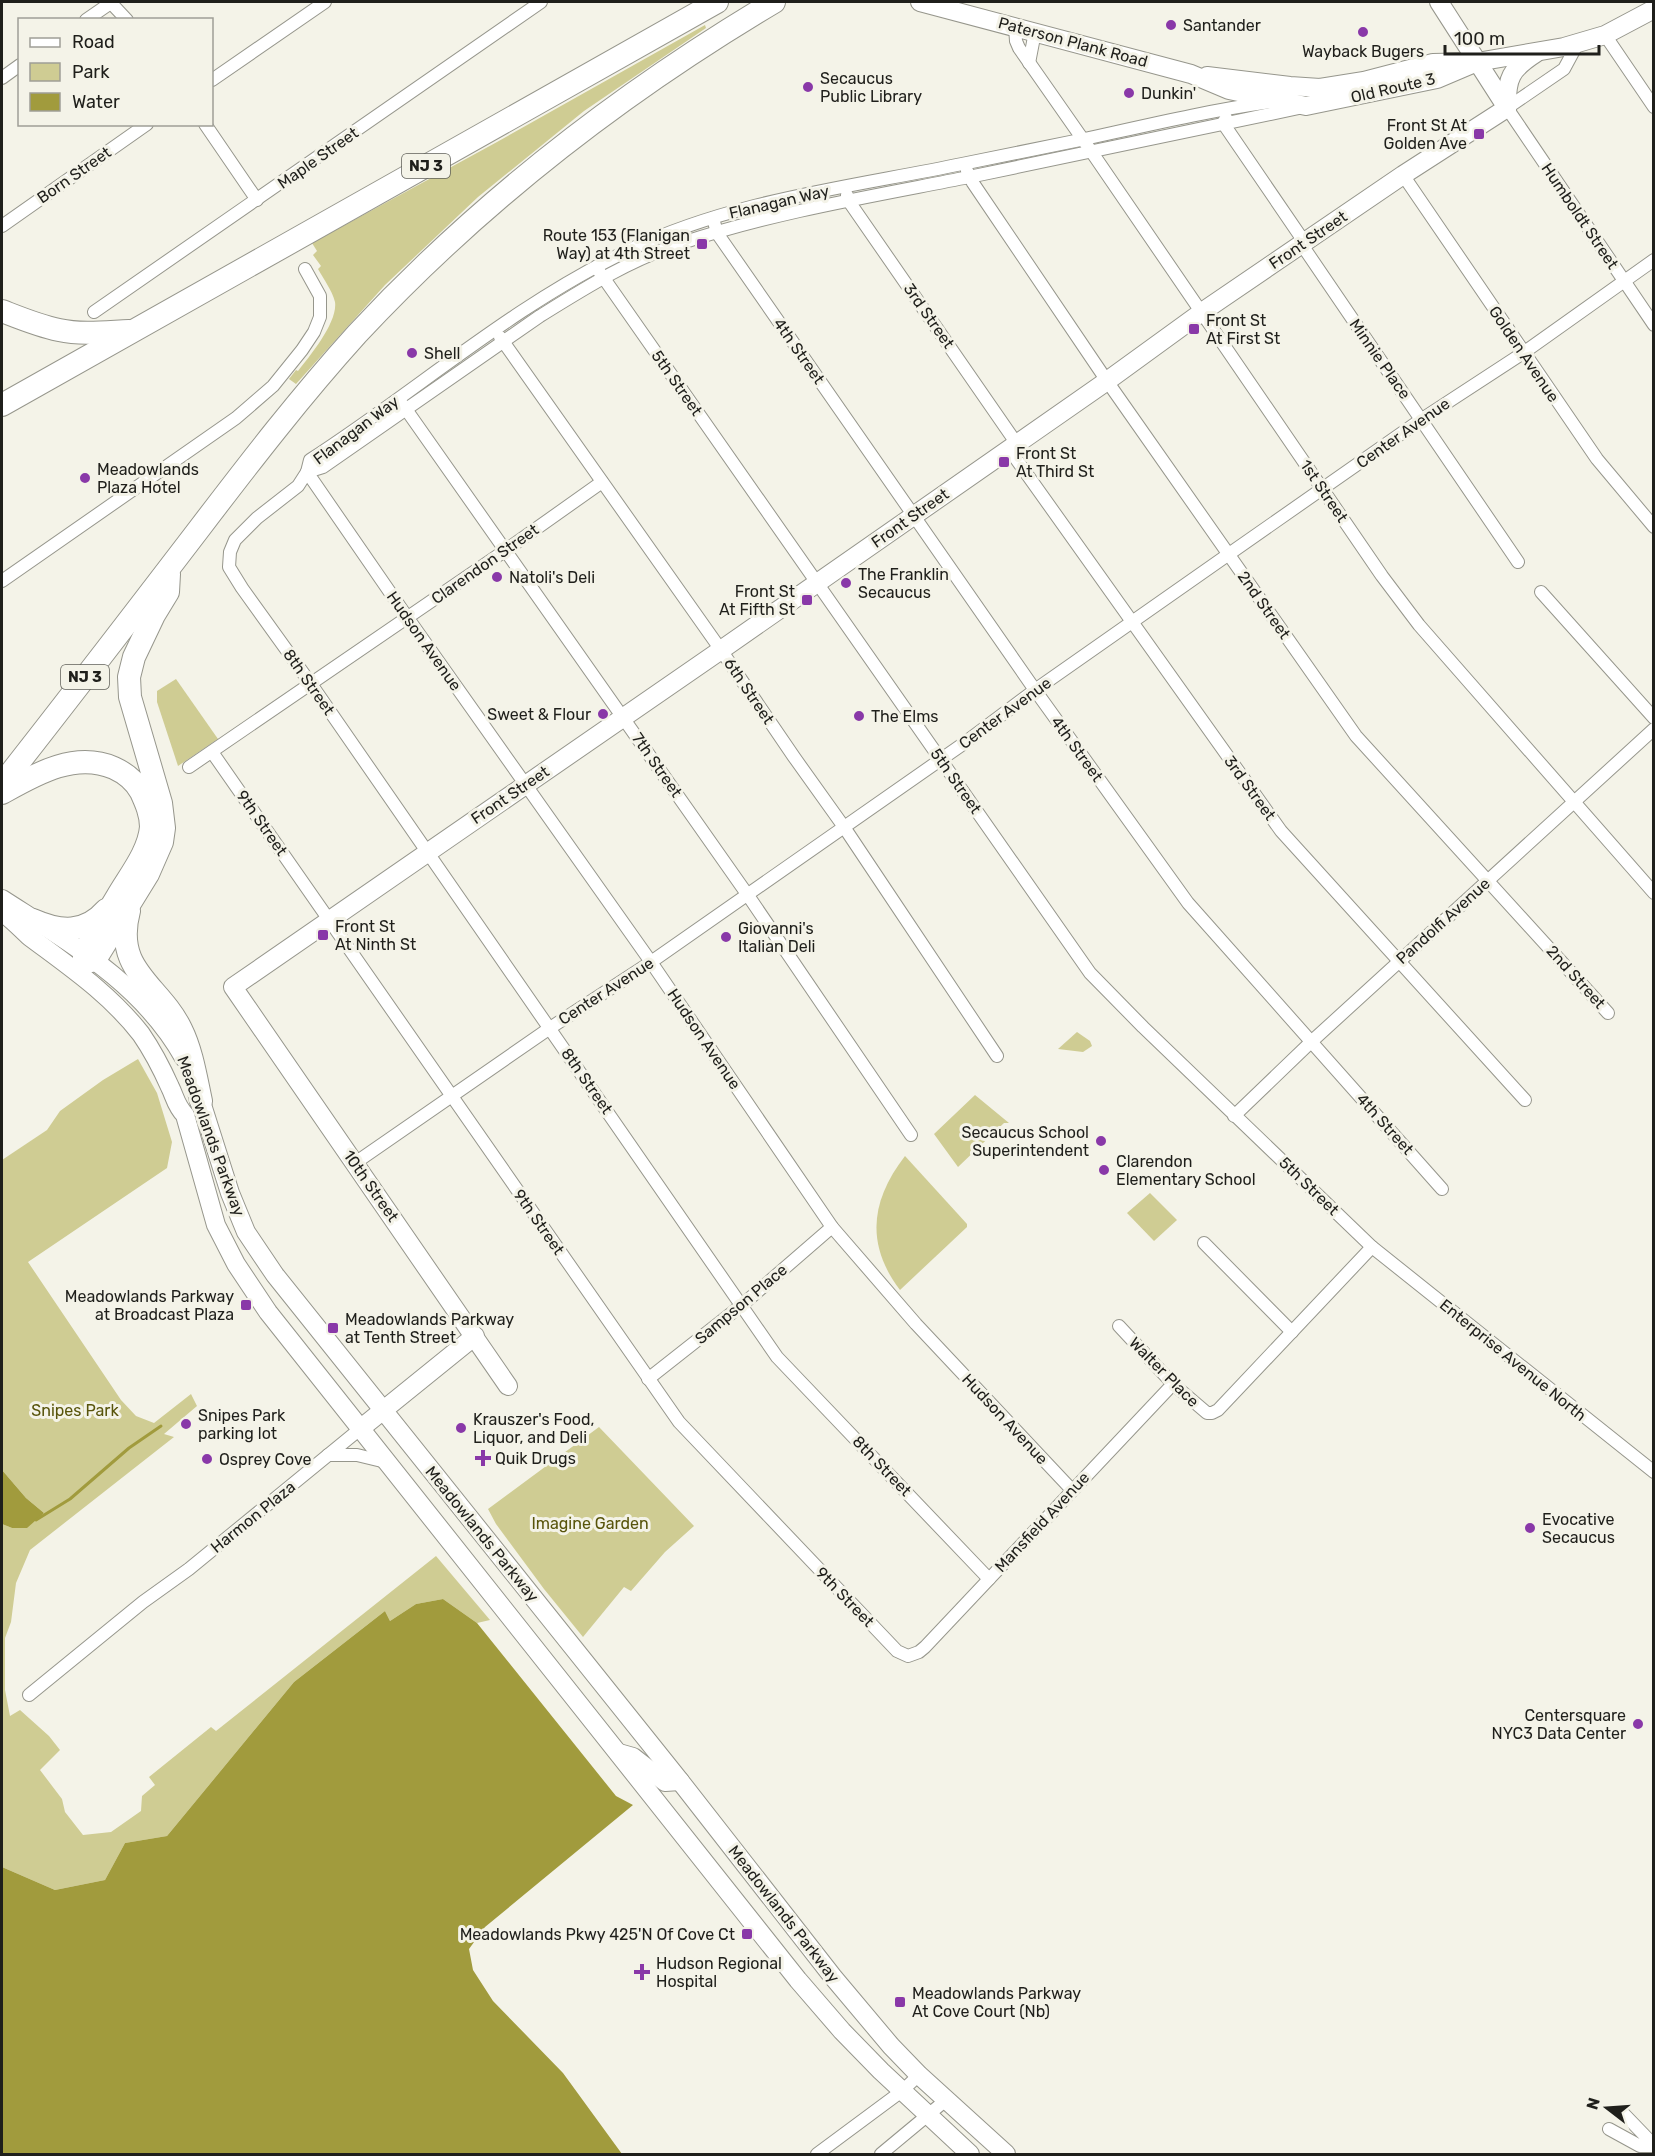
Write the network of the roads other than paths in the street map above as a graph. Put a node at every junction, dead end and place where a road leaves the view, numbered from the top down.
1 (111, 2) edge
2 (325, 2) edge
3 (541, 2) edge
4 (717, 2) edge
5 (774, 2) edge
6 (920, 2) edge
7 (1443, 3) edge
8 (1653, 9) edge
9 (89, 18) edge
10 (125, 18) edge
11 (1015, 27) junction
12 (1035, 32) junction
13 (1605, 35) junction
14 (1578, 43) junction
15 (1539, 52) junction
16 (1477, 62) junction
17 (1029, 63) junction
18 (18, 66) edge
19 (1191, 74) junction
20 (2, 78) edge
21 (213, 79) edge
22 (1364, 81) junction
23 (1320, 88) junction
24 (1354, 97) junction
25 (1279, 101) junction
26 (1240, 106) junction
27 (1306, 106) junction
28 (1653, 107) edge
29 (1507, 108) junction
30 (1223, 123) junction
31 (144, 126) edge
32 (206, 126) edge
33 (1083, 139) junction
34 (1091, 151) junction
35 (965, 163) junction
36 (909, 173) junction
37 (1403, 175) junction
38 (969, 177) junction
39 (844, 187) junction
40 (913, 187) junction
41 (848, 200) junction
42 (257, 201) junction
43 (713, 218) junction
44 (2, 226) edge
45 (717, 233) junction
46 (652, 240) junction
47 (1304, 244) junction
48 (657, 253) junction
49 (1653, 260) edge
50 (596, 267) junction
51 (304, 269) dead end
52 (603, 278) junction
53 (1624, 282) junction
54 (548, 294) junction
55 (556, 306) junction
56 (2, 311) edge
57 (94, 312) dead end
58 (1202, 312) junction
59 (1653, 325) edge
60 (496, 328) junction
61 (134, 331) junction
62 (503, 342) junction
63 (1523, 353) junction
64 (448, 363) junction
65 (456, 376) junction
66 (1107, 381) junction
67 (399, 398) junction
68 (2, 405) edge
69 (407, 410) junction
70 (1422, 419) junction
71 (1013, 447) junction
72 (307, 472) junction
73 (602, 482) junction
74 (1323, 489) junction
75 (913, 516) junction
76 (1653, 526) edge
77 (506, 550) junction
78 (230, 552) joint
79 (1229, 554) junction
80 (1518, 562) dead end
81 (169, 569) junction
82 (2, 581) edge
83 (818, 582) junction
84 (1541, 592) dead end
85 (407, 618) junction
86 (1131, 623) junction
87 (722, 650) junction
88 (311, 684) junction
89 (1035, 690) junction
90 (623, 718) junction
91 (1653, 718) edge
92 (1653, 729) edge
93 (212, 752) junction
94 (941, 759) junction
95 (189, 767) dead end
96 (2, 784) edge
97 (525, 786) junction
98 (2, 793) edge
99 (1574, 802) junction
100 (844, 827) junction
101 (427, 852) junction
102 (1488, 880) junction
103 (1653, 893) edge
104 (747, 894) junction
105 (2, 899) edge
106 (124, 899) junction
107 (2, 912) edge
108 (330, 920) junction
109 (25, 921) junction
110 (88, 959) junction
111 (651, 962) junction
112 (1399, 962) junction
113 (233, 987) joint
114 (1608, 1013) dead end
115 (550, 1028) junction
116 (1311, 1042) junction
117 (998, 1056) dead end
118 (451, 1097) junction
119 (1525, 1100) dead end
120 (193, 1108) junction
121 (1234, 1116) junction
122 (911, 1135) dead end
123 (355, 1163) junction
124 (1442, 1189) dead end
125 (832, 1227) junction
126 (1204, 1243) dead end
127 (1372, 1247) junction
128 (742, 1305) junction
129 (1119, 1326) dead end
130 (1292, 1332) junction
131 (475, 1336) junction
132 (648, 1379) junction
133 (1173, 1384) junction
134 (508, 1386) dead end
135 (384, 1410) junction
136 (360, 1429) junction
137 (328, 1455) junction
138 (386, 1462) junction
139 (1653, 1472) edge
140 (1072, 1490) junction
141 (989, 1579) junction
142 (908, 1656) joint
143 (29, 1695) dead end
144 (617, 1753) junction
145 (680, 1780) junction
146 (919, 2075) junction
147 (902, 2091) junction
148 (946, 2100) junction
149 (1622, 2112) dead end
150 (928, 2115) junction
151 (1609, 2129) dead end
152 (1653, 2147) edge
153 (817, 2154) edge
154 (881, 2154) edge
155 (969, 2154) edge
156 (1006, 2154) edge

1 - 9 street
1 - 10 street
2 - 21 street
3 - 42 street, Maple Street
4 - 61 highway, NJ 3
5 - 81 highway, NJ 3
6 - 11 main road, Paterson Plank Road
7 - 16 main road
8 - 13 main road, Paterson Plank Road
11 - 12 main road, Paterson Plank Road
11 - 17 street, 1st Street
12 - 17 street
12 - 19 main road, Paterson Plank Road
13 - 14 main road, Paterson Plank Road
13 - 28 street
14 - 15 main road, Paterson Plank Road
14 - 29 street, Front Street
15 - 16 main road, Paterson Plank Road
15 - 29 main road
16 - 22 main road, Paterson Plank Road
16 - 24 main road, Old Route 3
16 - 29 main road
17 - 33 street, 1st Street
18 - 20 street
19 - 23 main road, Paterson Plank Road
19 - 25 main road, Paterson Plank Road
22 - 23 main road, Paterson Plank Road
22 - 24 main road
23 - 25 street, Flanagan Way
24 - 27 main road, Old Route 3
25 - 26 street, Flanagan Way
25 - 27 main road, Paterson Plank Road
26 - 30 street
26 - 33 street, Flanagan Way
27 - 30 street, Flanagan Way
29 - 37 main road, Front Street
29 - 53 street, Humboldt Street
30 - 34 street, Flanagan Way
30 - 47 street, Minnie Place
31 - 44 street, Born Street
32 - 42 street
33 - 34 street, 1st Street
33 - 35 street, Flanagan Way
34 - 38 street, Flanagan Way
34 - 58 street, 1st Street
35 - 36 street, Flanagan Way
35 - 38 street, 2nd Street
36 - 39 street, Flanagan Way
36 - 40 street
37 - 47 main road, Front Street
37 - 63 street, Golden Avenue
38 - 40 street, Flanagan Way
38 - 66 street, 2nd Street
39 - 41 street, 3rd Street
39 - 43 street, Flanagan Way
40 - 41 street, Flanagan Way
41 - 45 street, Flanagan Way
41 - 71 street, 3rd Street
42 - 57 street, Maple Street
43 - 45 street, 4th Street
43 - 46 street, Flanagan Way
45 - 48 street, Flanagan Way
45 - 75 street, 4th Street
46 - 48 street
46 - 50 street, Flanagan Way
47 - 58 main road, Front Street
47 - 70 street, Minnie Place
48 - 52 street, Flanagan Way
49 - 53 street, Center Avenue
50 - 52 street, 5th Street
50 - 54 street, Flanagan Way
51 - 82 street
52 - 55 street, Flanagan Way
52 - 83 street, 5th Street
53 - 59 street, Humboldt Street
53 - 63 street, Center Avenue
54 - 55 street
54 - 60 street, Flanagan Way
55 - 62 street, Flanagan Way
56 - 61 highway
58 - 66 main road, Front Street
58 - 74 street, 1st Street
60 - 62 street, 6th Street
60 - 64 street, Flanagan Way
61 - 68 highway, NJ 3
62 - 65 street, Flanagan Way
62 - 73 street, 6th Street
63 - 70 street, Center Avenue
63 - 76 street, Golden Avenue
64 - 65 street
64 - 67 street, Flanagan Way
65 - 69 street, Flanagan Way
66 - 71 main road, Front Street
66 - 79 street, 2nd Street
67 - 69 street, 7th Street
67 - 72 street, Flanagan Way
69 - 72 street, Flanagan Way
69 - 77 street, 7th Street
70 - 74 street, Center Avenue
70 - 80 street, Minnie Place
71 - 75 main road, Front Street
71 - 86 street, 3rd Street
72 - 78 street, Flanagan Way
72 - 85 street, Hudson Avenue
73 - 77 street, Clarendon Street
73 - 87 street, 6th Street
74 - 79 street, Center Avenue
74 - 99 street, 1st Street
75 - 83 main road, Front Street
75 - 89 street, 4th Street
77 - 85 street, Clarendon Street
77 - 90 street, 7th Street
78 - 88 street, 8th Street
79 - 86 street, Center Avenue
79 - 102 street, 2nd Street
81 - 96 highway, NJ 3
81 - 106 highway
83 - 87 main road, Front Street
83 - 94 street, 5th Street
84 - 91 street
85 - 88 street, Clarendon Street
85 - 97 street, Hudson Avenue
86 - 89 street, Center Avenue
86 - 112 street, 3rd Street
87 - 90 main road, Front Street
87 - 100 street, 6th Street
88 - 93 street, Clarendon Street
88 - 101 street, 8th Street
89 - 94 street, Center Avenue
89 - 116 street, 4th Street
90 - 97 main road, Front Street
90 - 104 street, 7th Street
92 - 99 street, Pandolfi Avenue
93 - 95 street, Clarendon Street
93 - 108 street, 9th Street
94 - 100 street, Center Avenue
94 - 121 street, 5th Street
97 - 101 main road, Front Street
97 - 111 street, Hudson Avenue
98 - 106 highway
99 - 102 street, Pandolfi Avenue
99 - 103 street, 1st Street
100 - 104 street, Center Avenue
100 - 117 street, 6th Street
101 - 108 main road, Front Street
101 - 115 street, 8th Street
102 - 112 street, Pandolfi Avenue
102 - 114 street, 2nd Street
104 - 111 street, Center Avenue
104 - 122 street, 7th Street
105 - 109 main road, Meadowlands Parkway
106 - 109 highway
106 - 110 highway
106 - 120 highway
107 - 109 main road, Meadowlands Parkway
108 - 113 main road, Front Street
108 - 118 street, 9th Street
109 - 110 main road, Meadowlands Parkway
109 - 120 main road, Meadowlands Parkway
110 - 120 main road, Meadowlands Parkway
111 - 115 street, Center Avenue
111 - 125 street, Hudson Avenue
112 - 116 street, Pandolfi Avenue
112 - 119 street, 3rd Street
113 - 123 main road, 10th Street
115 - 118 street, Center Avenue
115 - 128 street, 8th Street
116 - 121 street, Pandolfi Avenue
116 - 124 street, 4th Street
118 - 123 street, Center Avenue
118 - 132 street, 9th Street
120 - 135 main road, Meadowlands Parkway
120 - 136 main road, Meadowlands Parkway
121 - 127 street, 5th Street
123 - 131 main road, 10th Street
125 - 128 street, Sampson Place
125 - 140 street, Hudson Avenue
126 - 130 street
127 - 130 street
127 - 139 street, Enterprise Avenue North
128 - 132 street, Sampson Place
128 - 141 street, 8th Street
129 - 133 street, Walter Place
130 - 133 street, Walter Place
131 - 134 main road, 10th Street
131 - 135 main road, Harmon Plaza
132 - 142 street, 9th Street
133 - 140 street, Mansfield Avenue
135 - 136 main road, Harmon Plaza
135 - 145 main road, Meadowlands Parkway
136 - 137 street, Harmon Plaza
136 - 138 main road, Meadowlands Parkway
137 - 138 street
137 - 143 street, Harmon Plaza
138 - 144 main road, Meadowlands Parkway
140 - 141 street, Mansfield Avenue
141 - 142 street, Mansfield Avenue
144 - 145 main road
144 - 147 main road, Meadowlands Parkway
145 - 146 main road, Meadowlands Parkway
146 - 147 street
146 - 148 main road, Meadowlands Parkway
147 - 150 main road, Meadowlands Parkway
147 - 153 street
148 - 150 street
148 - 156 main road, Meadowlands Parkway
149 - 152 street
150 - 154 street
150 - 155 main road, Meadowlands Parkway
151 - 152 street

